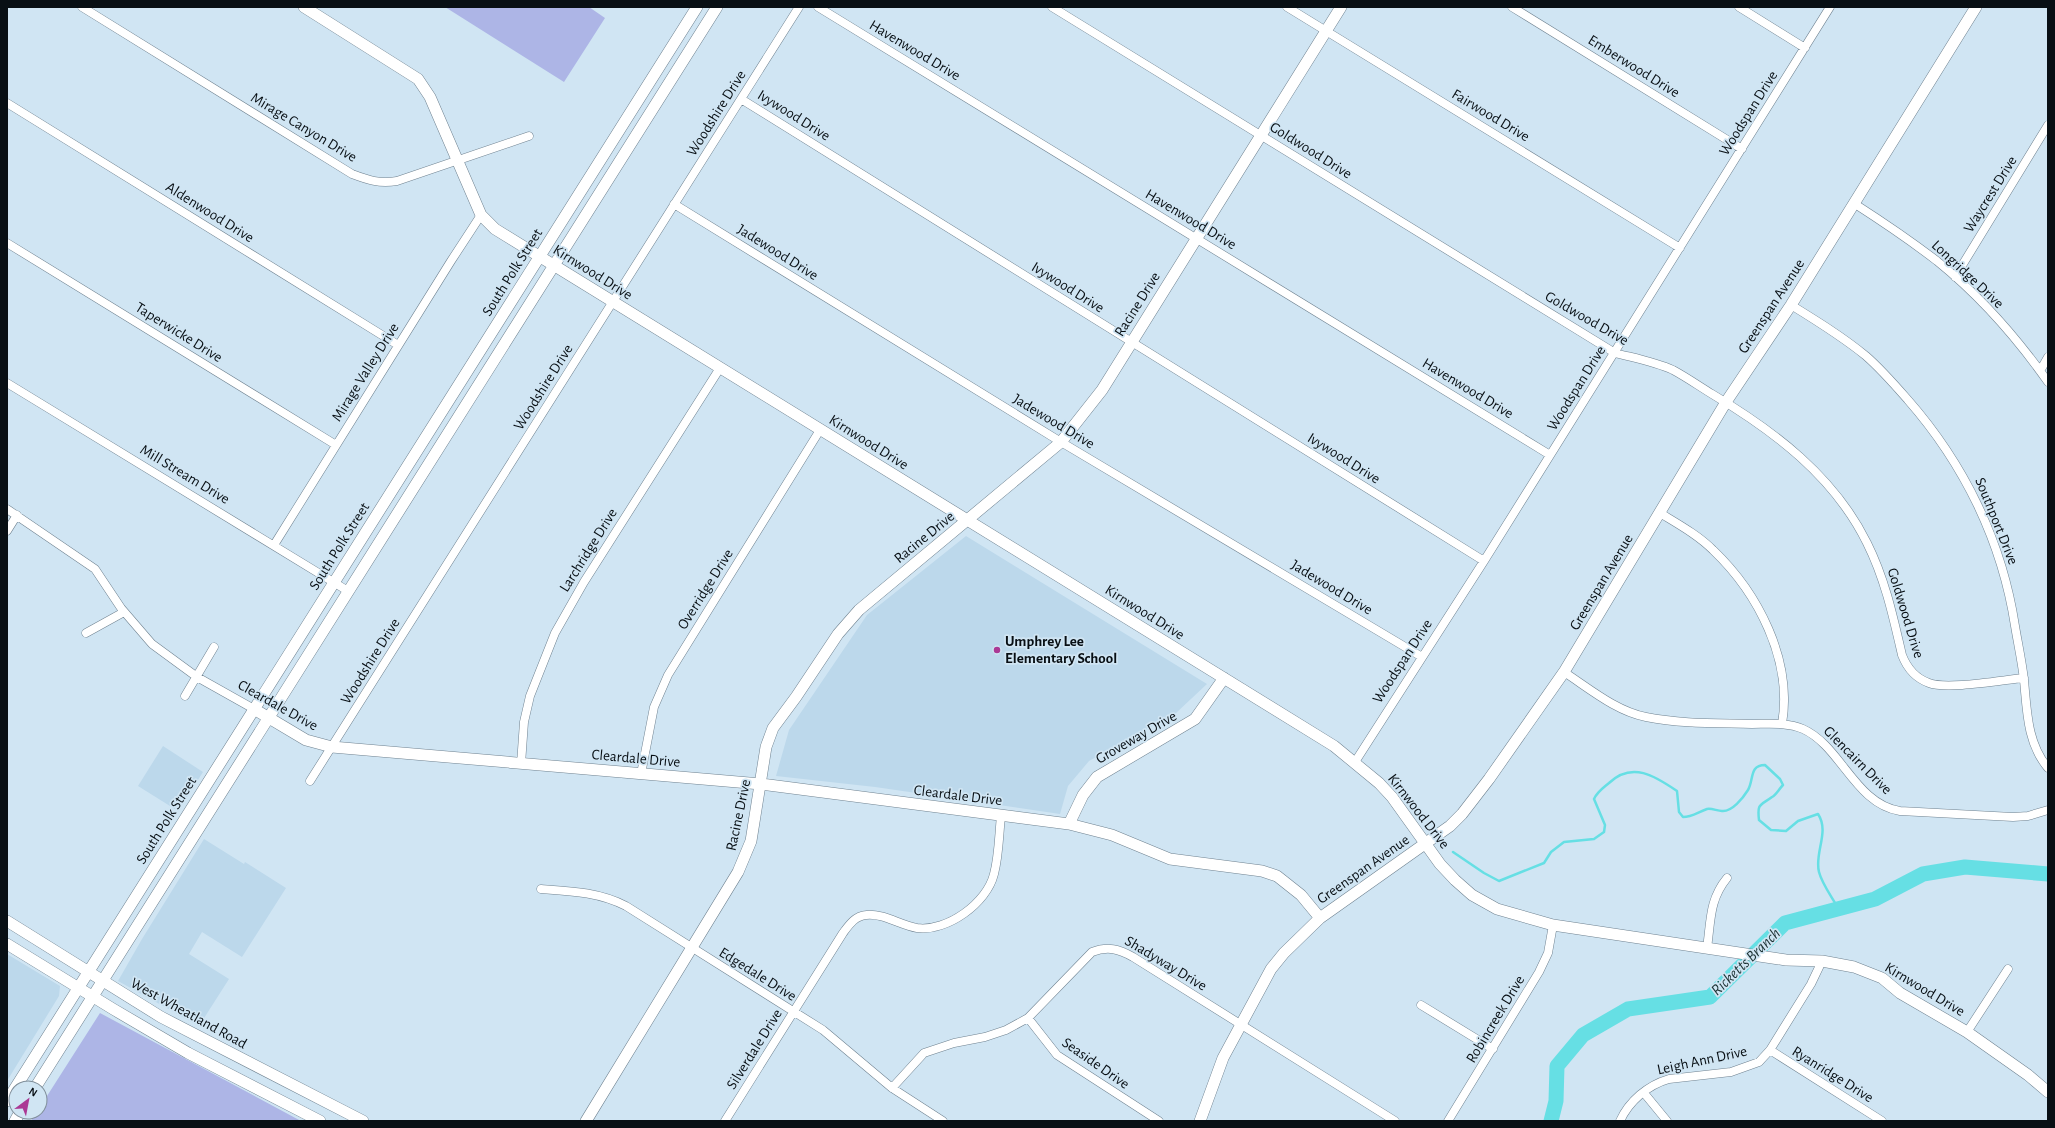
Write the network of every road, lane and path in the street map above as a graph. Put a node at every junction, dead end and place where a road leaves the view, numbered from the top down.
1 (82, 7) edge
2 (304, 7) edge
3 (697, 7) edge
4 (717, 7) edge
5 (799, 7) edge
6 (818, 7) edge
7 (1052, 7) edge
8 (1287, 7) edge
9 (1341, 7) edge
10 (1512, 7) edge
11 (1739, 7) edge
12 (1830, 7) edge
13 (1976, 7) edge
14 (1326, 31) junction
15 (1805, 48) junction
16 (658, 70) junction
17 (671, 79) junction
18 (741, 99) junction
19 (7, 103) edge
20 (2048, 125) edge
21 (1261, 135) junction
22 (529, 136) dead end
23 (1742, 150) junction
24 (458, 162) junction
25 (674, 204) junction
26 (1855, 204) junction
27 (481, 215) junction
28 (1196, 239) junction
29 (7, 243) edge
30 (1680, 248) junction
31 (539, 257) junction
32 (554, 266) junction
33 (1955, 277) junction
34 (613, 302) junction
35 (1791, 305) junction
36 (1131, 343) junction
37 (398, 345) junction
38 (1615, 353) junction
39 (2048, 357) edge
40 (720, 368) junction
41 (2040, 371) junction
42 (7, 382) edge
43 (2048, 382) edge
44 (1726, 402) junction
45 (820, 430) junction
46 (1061, 442) junction
47 (336, 445) junction
48 (1550, 455) junction
49 (7, 509) edge
50 (1660, 513) junction
51 (17, 515) junction
52 (968, 521) junction
53 (7, 531) edge
54 (274, 545) junction
55 (1484, 560) junction
56 (334, 582) junction
57 (348, 591) junction
58 (124, 612) junction
59 (86, 632) dead end
60 (214, 647) dead end
61 (1422, 656) junction
62 (1564, 672) junction
63 (197, 677) junction
64 (1224, 678) junction
65 (2024, 678) junction
66 (185, 696) dead end
67 (254, 709) junction
68 (268, 718) junction
69 (1782, 724) junction
70 (332, 747) junction
71 (1356, 762) junction
72 (521, 764) junction
73 (2048, 768) edge
74 (641, 774) junction
75 (310, 781) dead end
76 (761, 784) junction
77 (2048, 810) edge
78 (1001, 816) junction
79 (185, 819) junction
80 (1069, 824) junction
81 (199, 827) junction
82 (1426, 844) junction
83 (1727, 878) dead end
84 (541, 889) dead end
85 (1320, 918) junction
86 (7, 921) edge
87 (1553, 925) junction
88 (7, 944) edge
89 (690, 948) junction
90 (1707, 948) junction
91 (1822, 961) junction
92 (2008, 969) dead end
93 (88, 972) junction
94 (102, 981) junction
95 (78, 988) junction
96 (93, 996) junction
97 (1421, 1004) dead end
98 (794, 1012) junction
99 (1028, 1018) junction
100 (1241, 1025) junction
101 (1967, 1032) junction
102 (1493, 1049) junction
103 (1770, 1050) junction
104 (246, 1062) junction
105 (236, 1078) junction
106 (40, 1080) edge
107 (892, 1088) junction
108 (2048, 1092) edge
109 (1644, 1093) junction
110 (7, 1101) edge
111 (320, 1121) edge
112 (363, 1121) edge
113 (586, 1121) edge
114 (726, 1121) edge
115 (943, 1121) edge
116 (1159, 1121) edge
117 (1200, 1121) edge
118 (1395, 1121) edge
119 (1448, 1121) edge
120 (1620, 1121) edge
121 (1667, 1121) edge
122 (1882, 1121) edge

1 - 24 street, Mirage Canyon Drive
2 - 24 street, Kirnwood Drive
3 - 16 street, South Polk Street
4 - 17 street
5 - 18 street, Woodshire Drive
6 - 28 street, Havenwood Drive
7 - 21 street, Goldwood Drive
8 - 14 street, Fairwood Drive
9 - 14 street, Racine Drive
10 - 23 street, Emberwood Drive
11 - 15 street
12 - 15 street, Woodspan Drive
13 - 26 street, Greenspan Avenue
14 - 21 street, Racine Drive
14 - 30 street, Fairwood Drive
15 - 23 street, Woodspan Drive
16 - 17 street
16 - 31 street, South Polk Street
17 - 32 street
18 - 25 street, Woodshire Drive
18 - 36 street, Ivywood Drive
19 - 37 street, Aldenwood Drive
20 - 33 street, Waycrest Drive
21 - 28 street, Racine Drive
21 - 38 street, Goldwood Drive
22 - 24 street, Mirage Canyon Drive
23 - 30 street, Woodspan Drive
24 - 27 street, Kirnwood Drive
25 - 34 street, Woodshire Drive
25 - 46 street, Jadewood Drive
26 - 33 street, Longridge Drive
26 - 35 street, Greenspan Avenue
27 - 31 street, Kirnwood Drive
27 - 37 street, Mirage Valley Drive
28 - 36 street, Racine Drive
28 - 48 street, Havenwood Drive
29 - 47 street, Taperwicke Drive
30 - 38 street, Woodspan Drive
31 - 32 street, Kirnwood Drive
31 - 56 street, South Polk Street
32 - 34 street, Kirnwood Drive
32 - 57 street
33 - 41 street, Longridge Drive
34 - 40 street, Kirnwood Drive
34 - 70 street, Woodshire Drive
35 - 44 street, Greenspan Avenue
35 - 65 street, Southport Drive
36 - 46 street, Racine Drive
36 - 55 street, Ivywood Drive
37 - 47 street, Mirage Valley Drive
38 - 44 street, Goldwood Drive
38 - 48 street, Woodspan Drive
39 - 41 street
40 - 45 street, Kirnwood Drive
40 - 72 street, Larchridge Drive
41 - 43 street, Longridge Drive
42 - 54 street, Mill Stream Drive
44 - 50 street, Greenspan Avenue
44 - 65 street, Goldwood Drive
45 - 52 street, Kirnwood Drive
45 - 74 street, Overridge Drive
46 - 52 street, Racine Drive
46 - 61 street, Jadewood Drive
47 - 54 street, Mirage Valley Drive
48 - 55 street, Woodspan Drive
49 - 51 street, Cleardale Drive
50 - 62 street, Greenspan Avenue
50 - 69 street
51 - 53 street
51 - 58 street, Cleardale Drive
52 - 64 street, Kirnwood Drive
52 - 76 street, Racine Drive
54 - 56 street, Mill Stream Drive
55 - 61 street, Woodspan Drive
56 - 57 street, Mill Stream Drive
56 - 67 street, South Polk Street
57 - 68 street
58 - 59 street
58 - 63 street, Cleardale Drive
60 - 63 street
61 - 71 street, Woodspan Drive
62 - 69 street, Glencairn Drive
62 - 82 street, Greenspan Avenue
63 - 66 street
63 - 67 street, Cleardale Drive
64 - 71 street, Kirnwood Drive
64 - 80 street, Groveway Drive
65 - 73 street, Southport Drive
67 - 68 street, Cleardale Drive
67 - 79 street, South Polk Street
68 - 70 street, Cleardale Drive
68 - 81 street
69 - 77 street, Glencairn Drive
70 - 72 street, Cleardale Drive
70 - 75 street, Woodshire Drive
71 - 82 street, Kirnwood Drive
72 - 74 street, Cleardale Drive
74 - 76 street, Cleardale Drive
76 - 78 street, Cleardale Drive
76 - 89 street, Racine Drive
78 - 80 street, Cleardale Drive
78 - 98 street, Silverdale Drive
79 - 81 street
79 - 93 street, South Polk Street
80 - 85 street, Cleardale Drive
81 - 94 street
82 - 85 street, Greenspan Avenue
82 - 87 street, Kirnwood Drive
83 - 90 street
84 - 89 street, Edgedale Drive
85 - 100 street, Greenspan Avenue
86 - 93 street, West Wheatland Road
87 - 90 street, Kirnwood Drive
87 - 102 street, Robincreek Drive
88 - 95 street
89 - 98 street, Edgedale Drive
89 - 113 street, Racine Drive
90 - 91 street, Kirnwood Drive
91 - 101 street, Kirnwood Drive
91 - 103 street, Leigh Ann Drive
92 - 101 street
93 - 94 street, West Wheatland Road
93 - 95 street, South Polk Street
94 - 96 street
94 - 104 street, West Wheatland Road
95 - 96 street
95 - 110 street, South Polk Street
96 - 105 street
96 - 106 street
97 - 102 street
98 - 107 street, Edgedale Drive
98 - 114 street, Silverdale Drive
99 - 100 street, Shadyway Drive
99 - 107 street, Shadyway Drive
99 - 116 street, Seaside Drive
100 - 117 street, Greenspan Avenue
100 - 118 street, Shadyway Drive
101 - 108 street, Kirnwood Drive
102 - 119 street, Robincreek Drive
103 - 109 street, Leigh Ann Drive
103 - 122 street, Ryanridge Drive
104 - 105 street
104 - 112 street, West Wheatland Road
105 - 111 street
107 - 115 street, Edgedale Drive
109 - 120 street, Leigh Ann Drive
109 - 121 street

